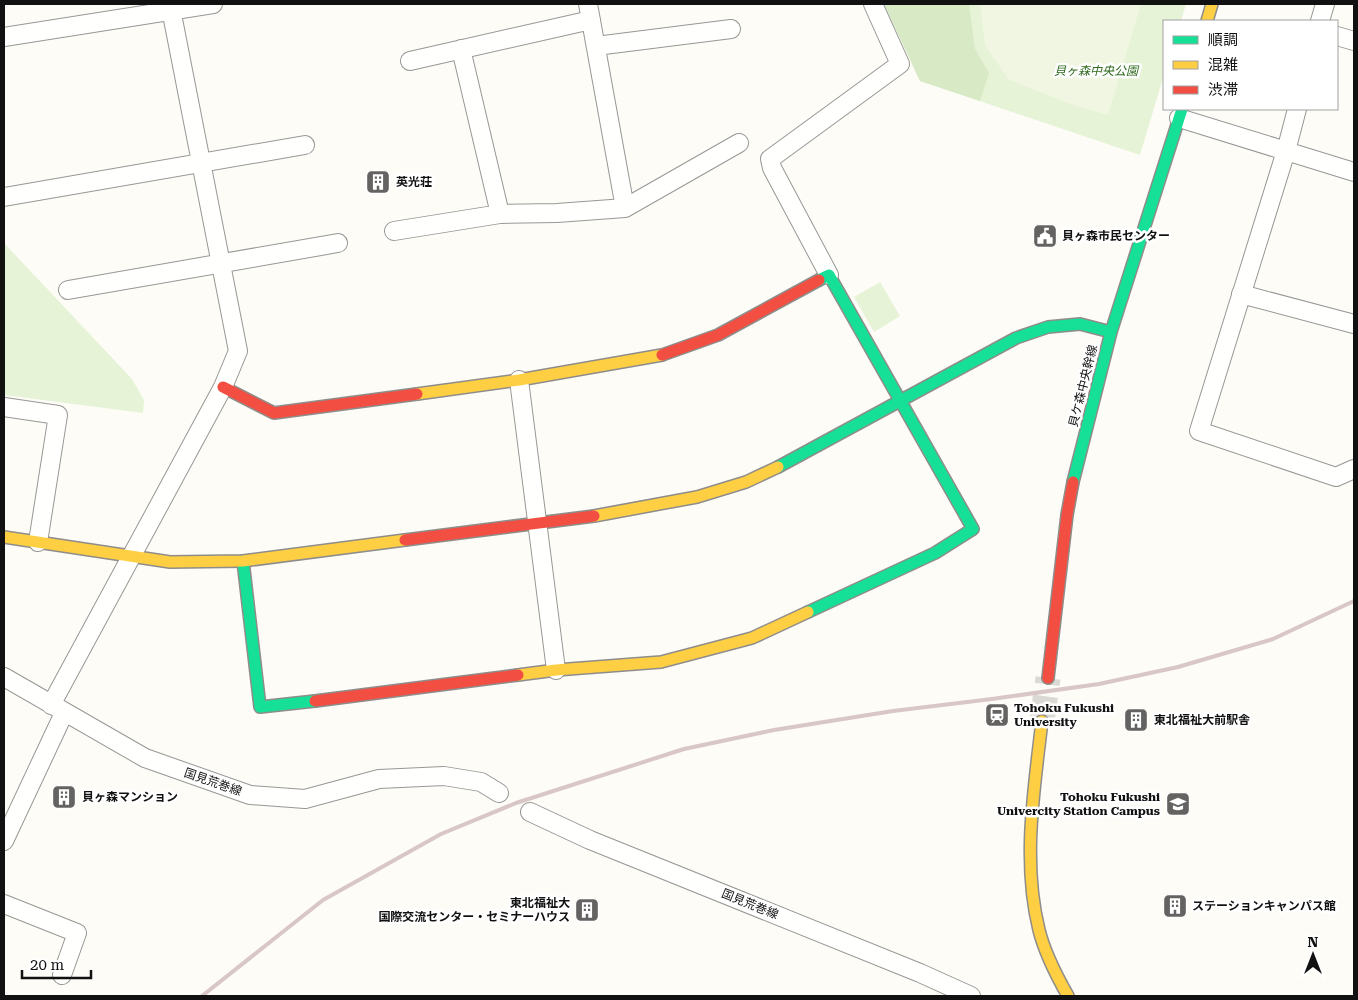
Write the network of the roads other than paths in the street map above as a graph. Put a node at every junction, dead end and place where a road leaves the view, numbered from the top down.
1 (213, 4) edge
2 (873, 4) edge
3 (1212, 4) edge
4 (1325, 4) edge
5 (171, 7) edge
6 (590, 12) edge
7 (1207, 20) edge
8 (1320, 20) edge
9 (731, 29) dead end
10 (1338, 36) edge
11 (4, 37) edge
12 (1354, 41) edge
13 (596, 46) junction
14 (461, 49) junction
15 (410, 61) dead end
16 (1297, 110) edge
17 (1180, 113) edge
18 (739, 143) dead end
19 (304, 145) dead end
20 (1286, 151) junction
21 (201, 163) junction
22 (1354, 172) edge
23 (4, 197) edge
24 (625, 208) junction
25 (500, 214) junction
26 (394, 231) dead end
27 (338, 243) dead end
28 (220, 263) junction
29 (829, 276) junction
30 (68, 290) dead end
31 (1241, 294) junction
32 (1354, 324) edge
33 (1111, 332) junction
34 (518, 380) junction
35 (223, 387) junction
36 (900, 401) junction
37 (4, 407) edge
38 (1354, 469) edge
39 (537, 524) junction
40 (4, 537) edge
41 (38, 542) junction
42 (132, 557) junction
43 (243, 561) junction
44 (556, 670) junction
45 (4, 677) edge
46 (1048, 678) tunnel mouth
47 (57, 709) junction
48 (1042, 721) tunnel mouth
49 (499, 793) dead end
50 (530, 812) dead end
51 (4, 841) edge
52 (4, 904) edge
53 (62, 975) dead end
54 (970, 996) edge
55 (1068, 996) edge

1 - 5 street
2 - 29 street
3 - 7 street
4 - 8 street
5 - 11 street
5 - 21 street
6 - 13 street
6 - 14 street
9 - 13 street
10 - 12 street
13 - 24 street
14 - 15 street
14 - 25 street
16 - 20 street
17 - 20 street
17 - 33 street, 貝ケ森中央幹線
18 - 24 street
19 - 21 street
20 - 22 street
20 - 31 street
21 - 23 street
21 - 28 street
24 - 25 street
25 - 26 street
27 - 28 street
28 - 30 street
28 - 35 street
29 - 34 street
29 - 36 street
31 - 32 street
31 - 38 street
33 - 36 street
33 - 46 street, 貝ケ森中央幹線
34 - 35 street
34 - 39 street
35 - 42 street
36 - 39 street
36 - 44 street
37 - 41 street
39 - 43 street
39 - 44 street
40 - 41 street
41 - 42 street
42 - 43 street
42 - 47 street
43 - 44 street
45 - 47 street, 国見荒巻線
47 - 49 street, 国見荒巻線
47 - 51 street
48 - 55 street
50 - 54 street, 国見荒巻線
52 - 53 street

